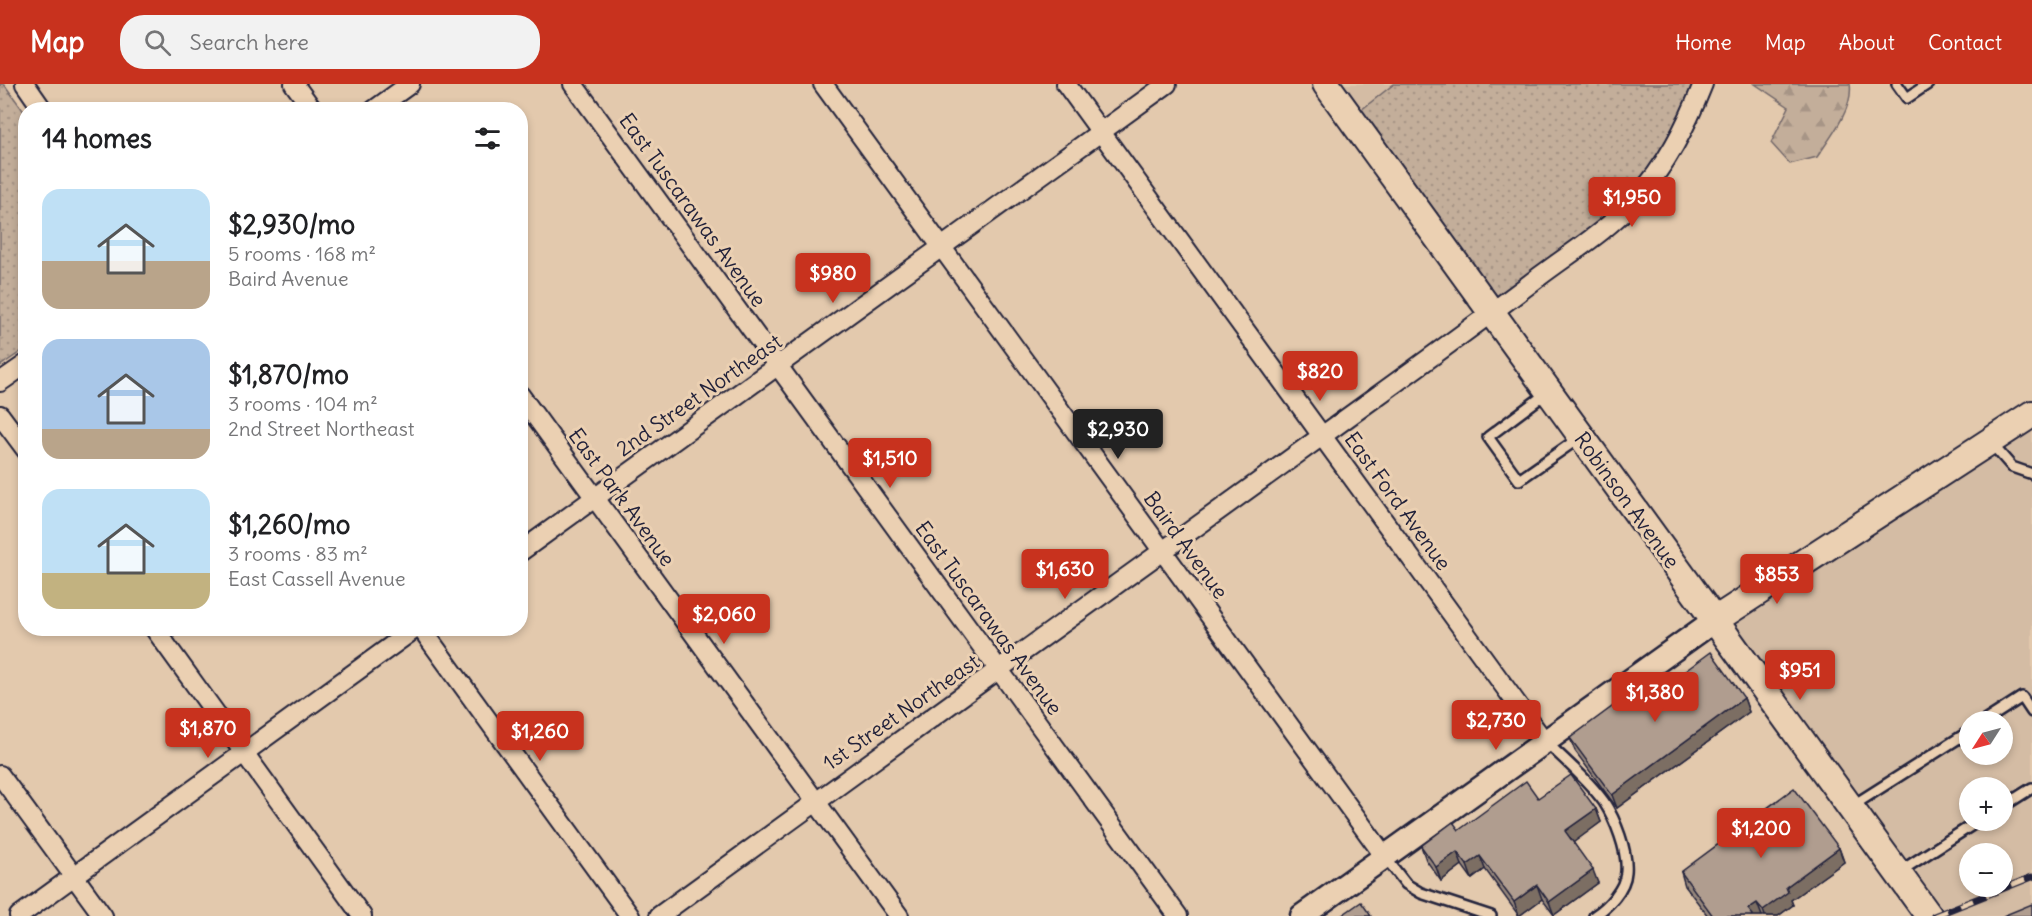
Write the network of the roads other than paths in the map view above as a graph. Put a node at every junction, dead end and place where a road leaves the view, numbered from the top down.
1 (25, 84) edge
2 (294, 84) edge
3 (410, 84) edge
4 (573, 84) edge
5 (823, 84) edge
6 (1066, 84) edge
7 (1167, 84) edge
8 (1326, 84) edge
9 (1703, 84) edge
10 (1897, 84) edge
11 (1928, 84) edge
12 (38, 102) edge
13 (307, 102) edge
14 (385, 102) edge
15 (1101, 132) junction
16 (942, 247) junction
17 (1491, 313) junction
18 (778, 366) junction
19 (18, 370) edge
20 (0, 382) edge
21 (1548, 392) junction
22 (528, 406) edge
23 (2032, 414) edge
24 (0, 415) edge
25 (1322, 435) junction
26 (1581, 436) junction
27 (18, 439) edge
28 (1989, 441) junction
29 (2032, 474) edge
30 (595, 497) junction
31 (528, 546) edge
32 (1162, 551) junction
33 (1715, 620) junction
34 (160, 636) edge
35 (405, 636) edge
36 (427, 636) edge
37 (999, 670) junction
38 (2000, 711) edge
39 (2032, 712) edge
40 (1959, 737) edge
41 (1544, 741) junction
42 (245, 754) junction
43 (0, 775) edge
44 (2032, 788) edge
45 (2013, 800) edge
46 (815, 801) junction
47 (1850, 807) junction
48 (1963, 831) edge
49 (1385, 857) junction
50 (1898, 872) junction
51 (74, 876) junction
52 (20, 916) edge
53 (103, 916) edge
54 (362, 916) edge
55 (630, 916) edge
56 (659, 916) edge
57 (899, 916) edge
58 (1178, 916) edge
59 (1302, 916) edge
60 (1491, 916) edge
61 (1594, 916) edge
62 (1929, 916) edge

1 - 12 street
2 - 13 street
3 - 14 street
4 - 18 street, East Tuscarawas Avenue
5 - 16 street, Baird Avenue
6 - 15 street, East Ford Avenue
7 - 15 street, 2nd Street Northeast
8 - 17 main road, Robinson Avenue
9 - 17 street, 1st Street Northeast
10 - 11 lane
15 - 16 street, 2nd Street Northeast
15 - 25 street, East Ford Avenue
16 - 18 street, 2nd Street Northeast
16 - 32 street, Baird Avenue
17 - 21 main road, Robinson Avenue
17 - 25 street, 1st Street Northeast
18 - 30 street, 2nd Street Northeast
18 - 37 street, East Tuscarawas Avenue
19 - 20 street
21 - 26 main road, Robinson Avenue
21 - 26 lane
22 - 30 street, East Park Avenue
23 - 28 main road
24 - 27 street
25 - 32 street, 1st Street Northeast
25 - 41 street, East Ford Avenue
26 - 33 main road, Robinson Avenue
28 - 29 lane
28 - 33 main road
30 - 31 street, 2nd Street Northeast
30 - 46 street, East Park Avenue
32 - 37 street, 1st Street Northeast
32 - 49 street, Baird Avenue
33 - 41 street
33 - 47 main road, Robinson Avenue
34 - 42 street
35 - 42 street
36 - 55 street
37 - 46 street, 1st Street Northeast
37 - 58 street, East Tuscarawas Avenue
38 - 39 lane
40 - 47 lane
41 - 49 street
41 - 61 lane
42 - 51 street
42 - 54 street
43 - 51 street
44 - 45 lane
46 - 56 street, 1st Street Northeast
46 - 57 street, East Park Avenue
47 - 50 main road, Robinson Avenue
48 - 50 lane
49 - 59 street
49 - 60 lane
50 - 62 main road, Robinson Avenue
51 - 52 street
51 - 53 street

